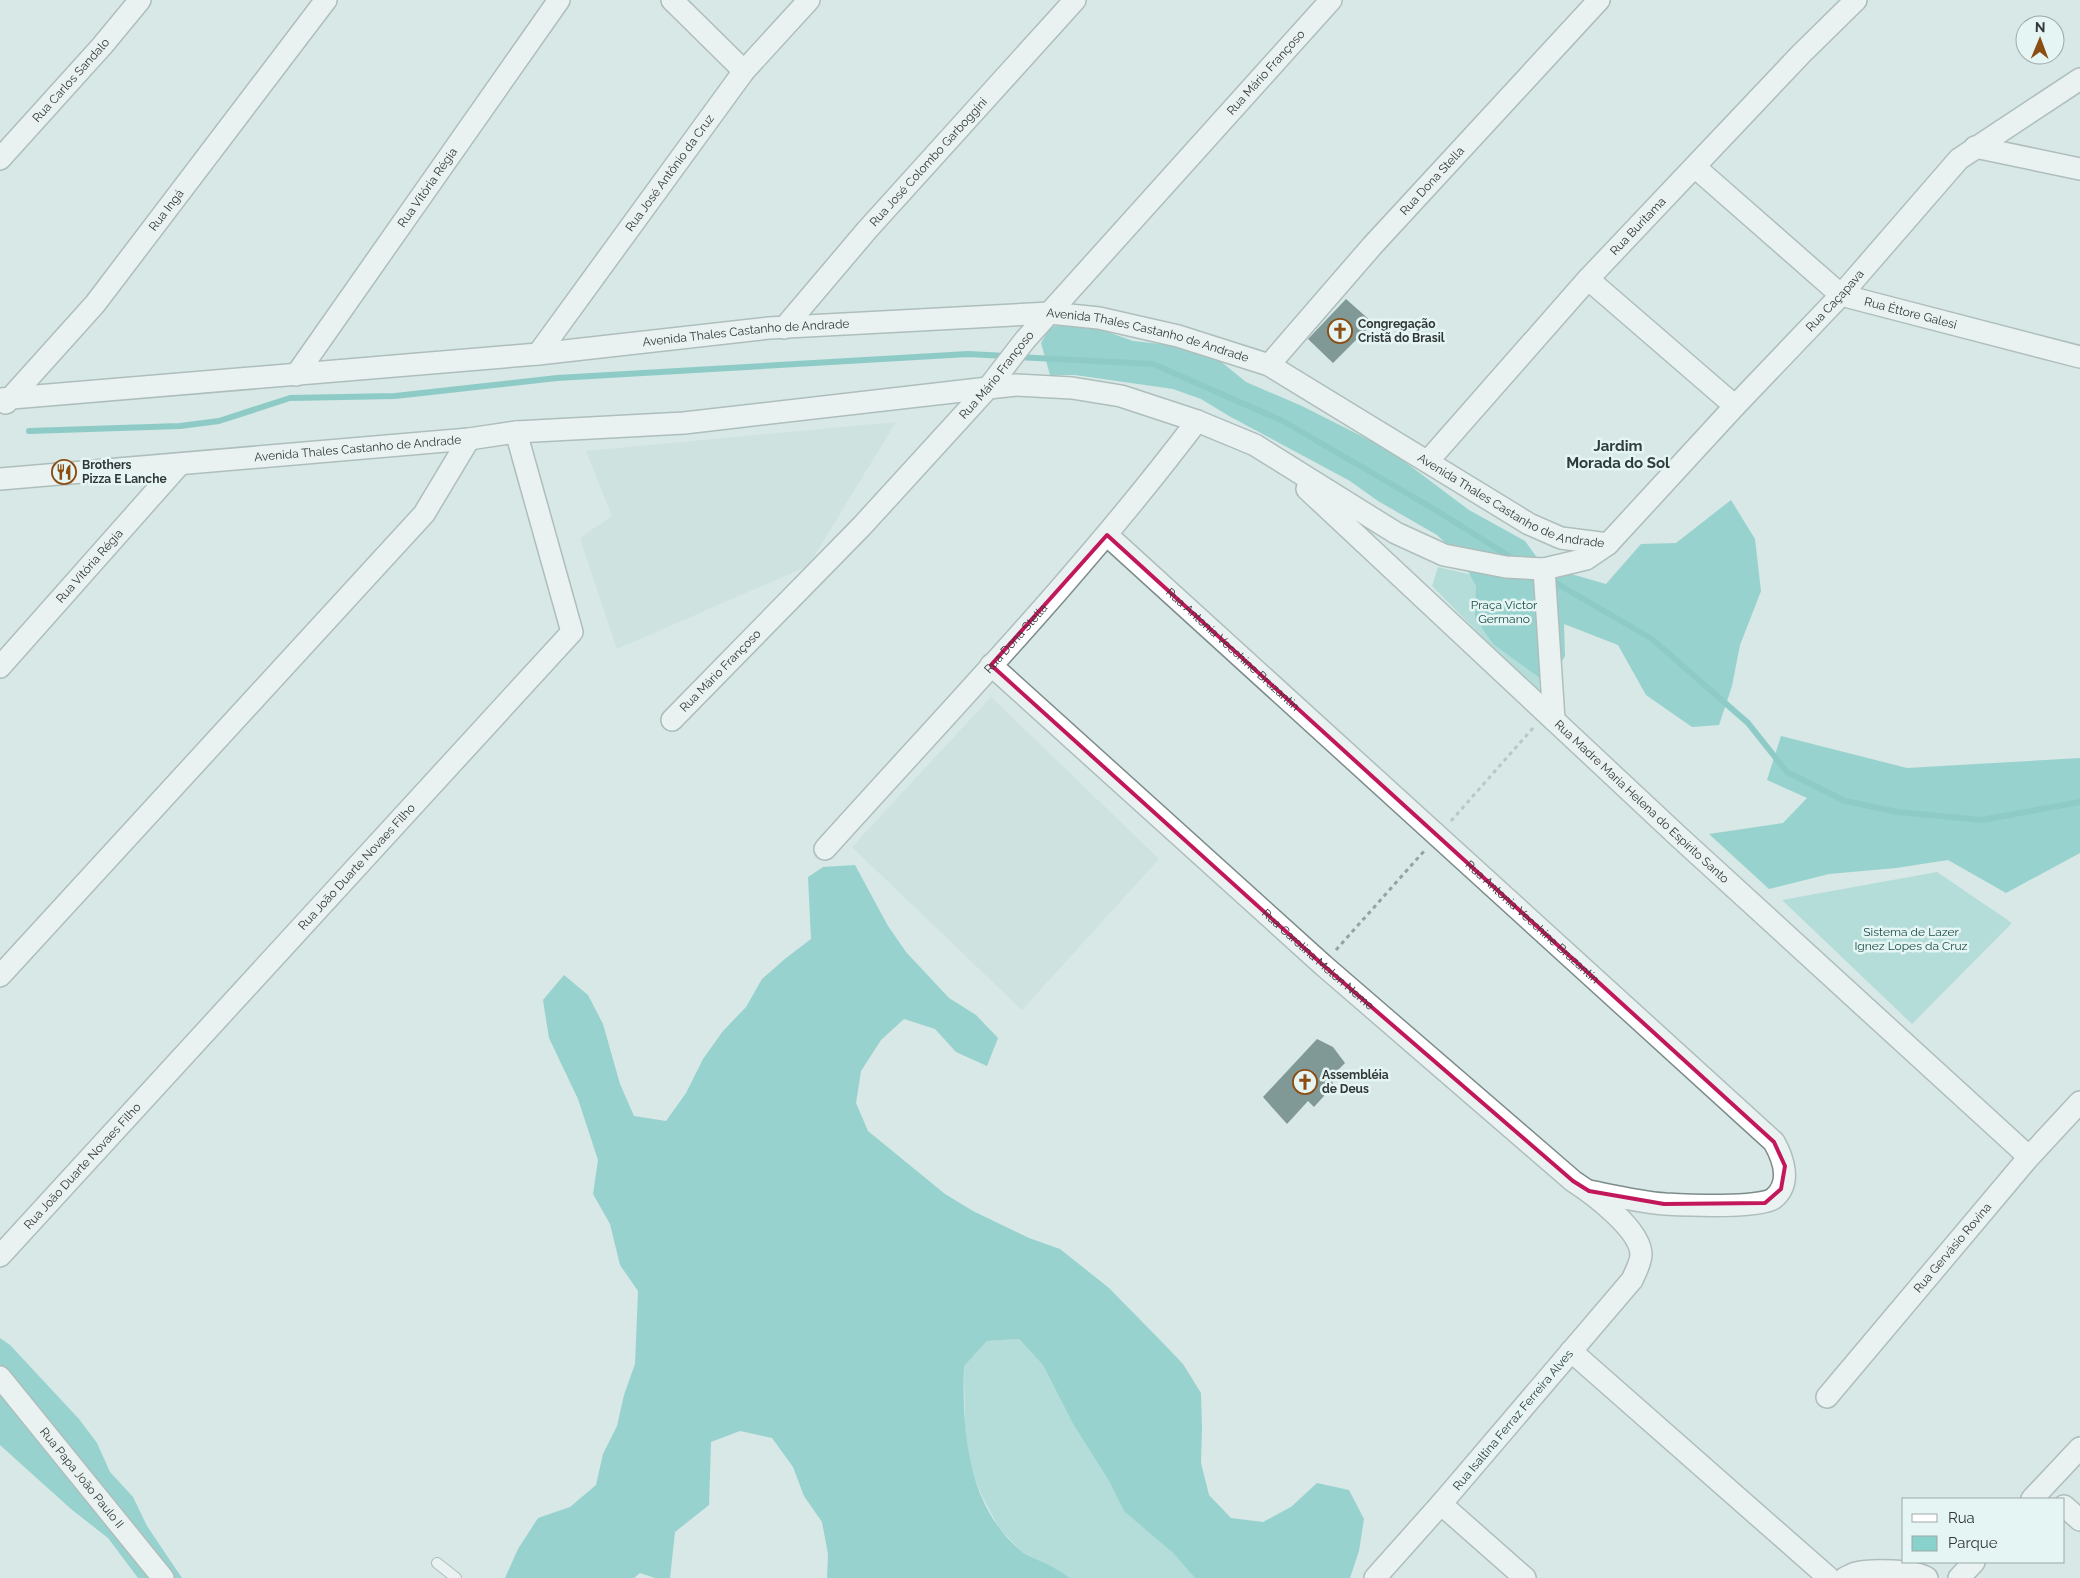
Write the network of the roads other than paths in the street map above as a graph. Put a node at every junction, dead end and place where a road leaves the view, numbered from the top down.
1 (140, 0) edge
2 (326, 0) edge
3 (559, 0) edge
4 (672, 0) edge
5 (809, 0) edge
6 (1075, 0) edge
7 (1331, 0) edge
8 (1599, 0) edge
9 (1856, 0) edge
10 (744, 71) junction
11 (2080, 79) edge
12 (1975, 147) junction
13 (0, 158) edge
14 (1695, 168) junction
15 (2080, 169) edge
16 (1588, 279) junction
17 (1841, 295) junction
18 (1050, 313) junction
19 (784, 328) junction
20 (538, 354) junction
21 (2080, 357) edge
22 (1269, 365) junction
23 (296, 374) junction
24 (988, 388) junction
25 (3, 403) edge
26 (1735, 406) junction
27 (1197, 421) junction
28 (516, 432) junction
29 (469, 440) junction
30 (1255, 445) junction
31 (1428, 461) junction
32 (180, 464) junction
33 (0, 479) edge
34 (1107, 535) junction
35 (1608, 544) junction
36 (1544, 570) junction
37 (991, 666) junction
38 (0, 667) edge
39 (1550, 716) junction
40 (672, 720) dead end
41 (825, 849) dead end
42 (0, 976) edge
43 (2080, 1102) edge
44 (2030, 1158) junction
45 (1589, 1192) junction
46 (1641, 1255) joint
47 (0, 1256) edge
48 (1571, 1351) junction
49 (0, 1377) edge
50 (1827, 1397) dead end
51 (2080, 1448) edge
52 (2043, 1496) edge
53 (1441, 1504) junction
54 (2065, 1507) edge
55 (2080, 1520) edge
56 (438, 1563) dead end
57 (1973, 1563) edge
58 (163, 1578) edge
59 (456, 1578) edge
60 (1375, 1578) edge
61 (1525, 1578) edge
62 (1828, 1578) edge
63 (1845, 1578) edge
64 (1926, 1578) edge
65 (1959, 1578) edge

1 - 13 street, Rua Carlos Sandalo
2 - 25 street, Rua Ingá
3 - 23 street, Rua Vitória Régia
4 - 10 street
5 - 10 street, Rua José Antônio da Cruz
6 - 19 street, Rua José Colombo Garboggini
7 - 18 street, Rua Mário Françoso
8 - 22 street, Rua Dona Stella
9 - 14 street, Rua Buritama
10 - 20 street, Rua José Antônio da Cruz
11 - 12 street, Rua Caçapava
12 - 15 street
12 - 17 street, Rua Caçapava
14 - 16 street, Rua Buritama
14 - 17 street, Rua Éttore Galesi
16 - 26 street
16 - 31 street, Rua Buritama
17 - 21 street, Rua Éttore Galesi
17 - 26 street, Rua Caçapava
18 - 19 street, Avenida Thales Castanho de Andrade
18 - 22 street, Avenida Thales Castanho de Andrade
18 - 24 street, Rua Mário Françoso
19 - 20 street, Avenida Thales Castanho de Andrade
20 - 23 street, Avenida Thales Castanho de Andrade
22 - 31 street, Avenida Thales Castanho de Andrade
23 - 25 street, Avenida Thales Castanho de Andrade
24 - 27 street, Avenida Thales Castanho de Andrade
24 - 28 street, Avenida Thales Castanho de Andrade
24 - 40 street, Rua Mário Françoso
26 - 35 street, Rua Caçapava
27 - 30 street, Avenida Thales Castanho de Andrade
27 - 34 street, Rua Dona Stella
28 - 29 street, Avenida Thales Castanho de Andrade
28 - 47 street, Rua João Duarte Novaes Filho
29 - 32 street, Avenida Thales Castanho de Andrade
29 - 42 street
30 - 36 street, Avenida Thales Castanho de Andrade
30 - 39 street, Rua Madre Maria Helena do Espírito Santo
31 - 35 street, Avenida Thales Castanho de Andrade
32 - 33 street, Avenida Thales Castanho de Andrade
32 - 38 street, Rua Vitória Régia
34 - 37 street, Rua Dona Stella
34 - 45 street, Rua Antonia Vecchine Bruzantin
35 - 36 street, Avenida Thales Castanho de Andrade
36 - 39 street
37 - 41 street, Rua Dona Stella
37 - 45 street, Rua Carolina Molon Neme
39 - 44 street, Rua Madre Maria Helena do Espírito Santo
43 - 44 street, Rua Gervásio Rovina
44 - 50 street, Rua Gervásio Rovina
45 - 46 street, Rua Carolina Molon Neme
46 - 48 street, Rua Isaltina Ferraz Ferreira Alves
48 - 53 street, Rua Isaltina Ferraz Ferreira Alves
48 - 62 street
49 - 58 street, Rua Papa João Paulo II
51 - 52 street
53 - 60 street, Rua Isaltina Ferraz Ferreira Alves
53 - 61 street
54 - 55 street
56 - 59 lane
57 - 65 street
63 - 64 street

